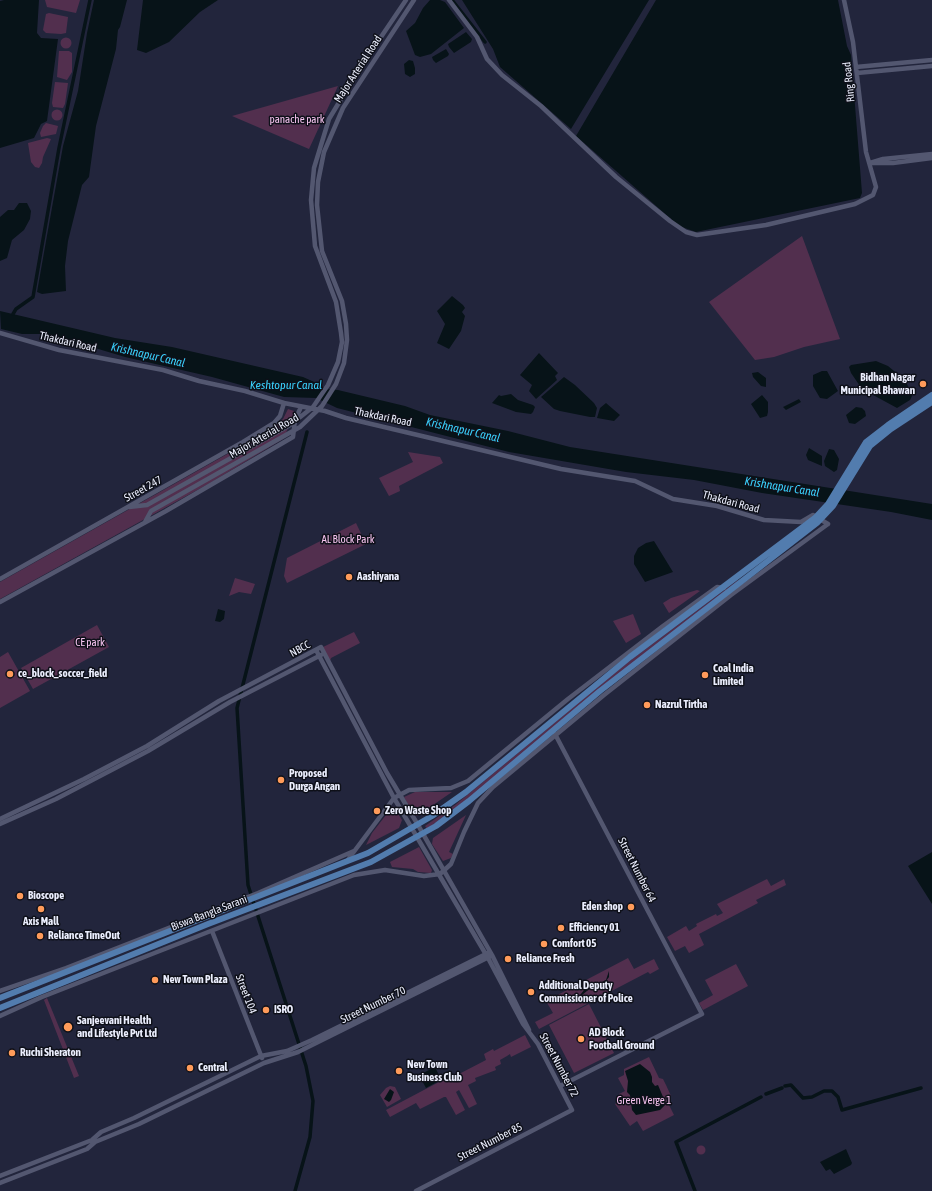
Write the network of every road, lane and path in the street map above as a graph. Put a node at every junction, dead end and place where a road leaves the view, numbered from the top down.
1 (406, 0) edge
2 (414, 0) edge
3 (449, 0) edge
4 (844, 0) edge
5 (929, 60) edge
6 (897, 63) junction
7 (930, 66) edge
8 (856, 67) junction
9 (898, 69) junction
10 (857, 73) junction
11 (932, 154) edge
12 (932, 158) edge
13 (871, 165) junction
14 (0, 333) edge
15 (932, 397) edge
16 (284, 403) junction
17 (301, 407) junction
18 (129, 507) junction
19 (145, 522) junction
20 (747, 574) junction
21 (0, 579) edge
22 (724, 588) junction
23 (0, 602) edge
24 (316, 650) junction
25 (324, 653) junction
26 (319, 656) junction
27 (246, 691) junction
28 (238, 695) junction
29 (555, 734) junction
30 (399, 795) junction
31 (394, 798) junction
32 (0, 819) edge
33 (0, 824) edge
34 (415, 826) junction
35 (421, 835) junction
36 (355, 851) junction
37 (345, 862) junction
38 (442, 873) junction
39 (338, 878) junction
40 (259, 895) junction
41 (247, 899) junction
42 (251, 912) junction
43 (212, 931) junction
44 (135, 950) junction
45 (489, 955) junction
46 (110, 960) junction
47 (0, 991) edge
48 (0, 998) edge
49 (0, 1008) edge
50 (0, 1016) edge
51 (261, 1056) junction
52 (264, 1063) junction
53 (560, 1086) junction
54 (572, 1110) joint
55 (0, 1176) edge
56 (0, 1183) edge
57 (416, 1191) edge

1 - 18 street, Major Arterial Road
2 - 19 street, Major Arterial Road
3 - 13 street, Ring Road
4 - 8 street, Ring Road
5 - 6 street
5 - 7 street
6 - 8 street
6 - 9 street
7 - 9 street
8 - 10 street, Ring Road
9 - 10 street
10 - 13 street, Ring Road
11 - 13 street
12 - 13 street
14 - 16 street, Thakdari Road
15 - 20 main road
16 - 17 street, Thakdari Road
16 - 18 street, Street 247
17 - 19 street
17 - 29 street, Thakdari Road
18 - 21 street, Street 247
19 - 23 street
20 - 22 main road, Biswa Bangla Sarani
20 - 35 main road, Biswa Bangla Sarani
22 - 30 street
22 - 34 main road, Biswa Bangla Sarani
24 - 25 street, NBCC
24 - 26 street
24 - 27 street, NBCC
25 - 26 street
25 - 30 street, NBCC
26 - 27 street
26 - 31 street
27 - 28 street
28 - 32 street
28 - 33 street
29 - 38 street
29 - 53 street, Street Number 64
30 - 31 street
30 - 34 street, NBCC
31 - 34 street
31 - 36 street
34 - 35 street, NBCC
34 - 37 main road, Biswa Bangla Sarani
35 - 38 street, NBCC
35 - 39 main road, Biswa Bangla Sarani
36 - 37 street
36 - 40 street
37 - 40 main road, Biswa Bangla Sarani
38 - 39 street
38 - 45 street, NBCC
38 - 45 street
39 - 42 main road, Biswa Bangla Sarani
40 - 41 main road, Biswa Bangla Sarani
41 - 44 main road, Biswa Bangla Sarani
41 - 47 street
42 - 43 street
42 - 44 main road, Biswa Bangla Sarani
43 - 50 street
43 - 51 street, Street 104
44 - 46 main road, Biswa Bangla Sarani
45 - 51 street, Street Number 70
45 - 52 street, Street Number 70
45 - 53 street, Street Number 72
46 - 48 main road, Biswa Bangla Sarani
46 - 49 main road, Biswa Bangla Sarani
51 - 52 street, Street 104
51 - 55 street, Street Number 70
52 - 56 street, Street Number 70
53 - 54 street, Street Number 72
54 - 57 street, Street Number 85

